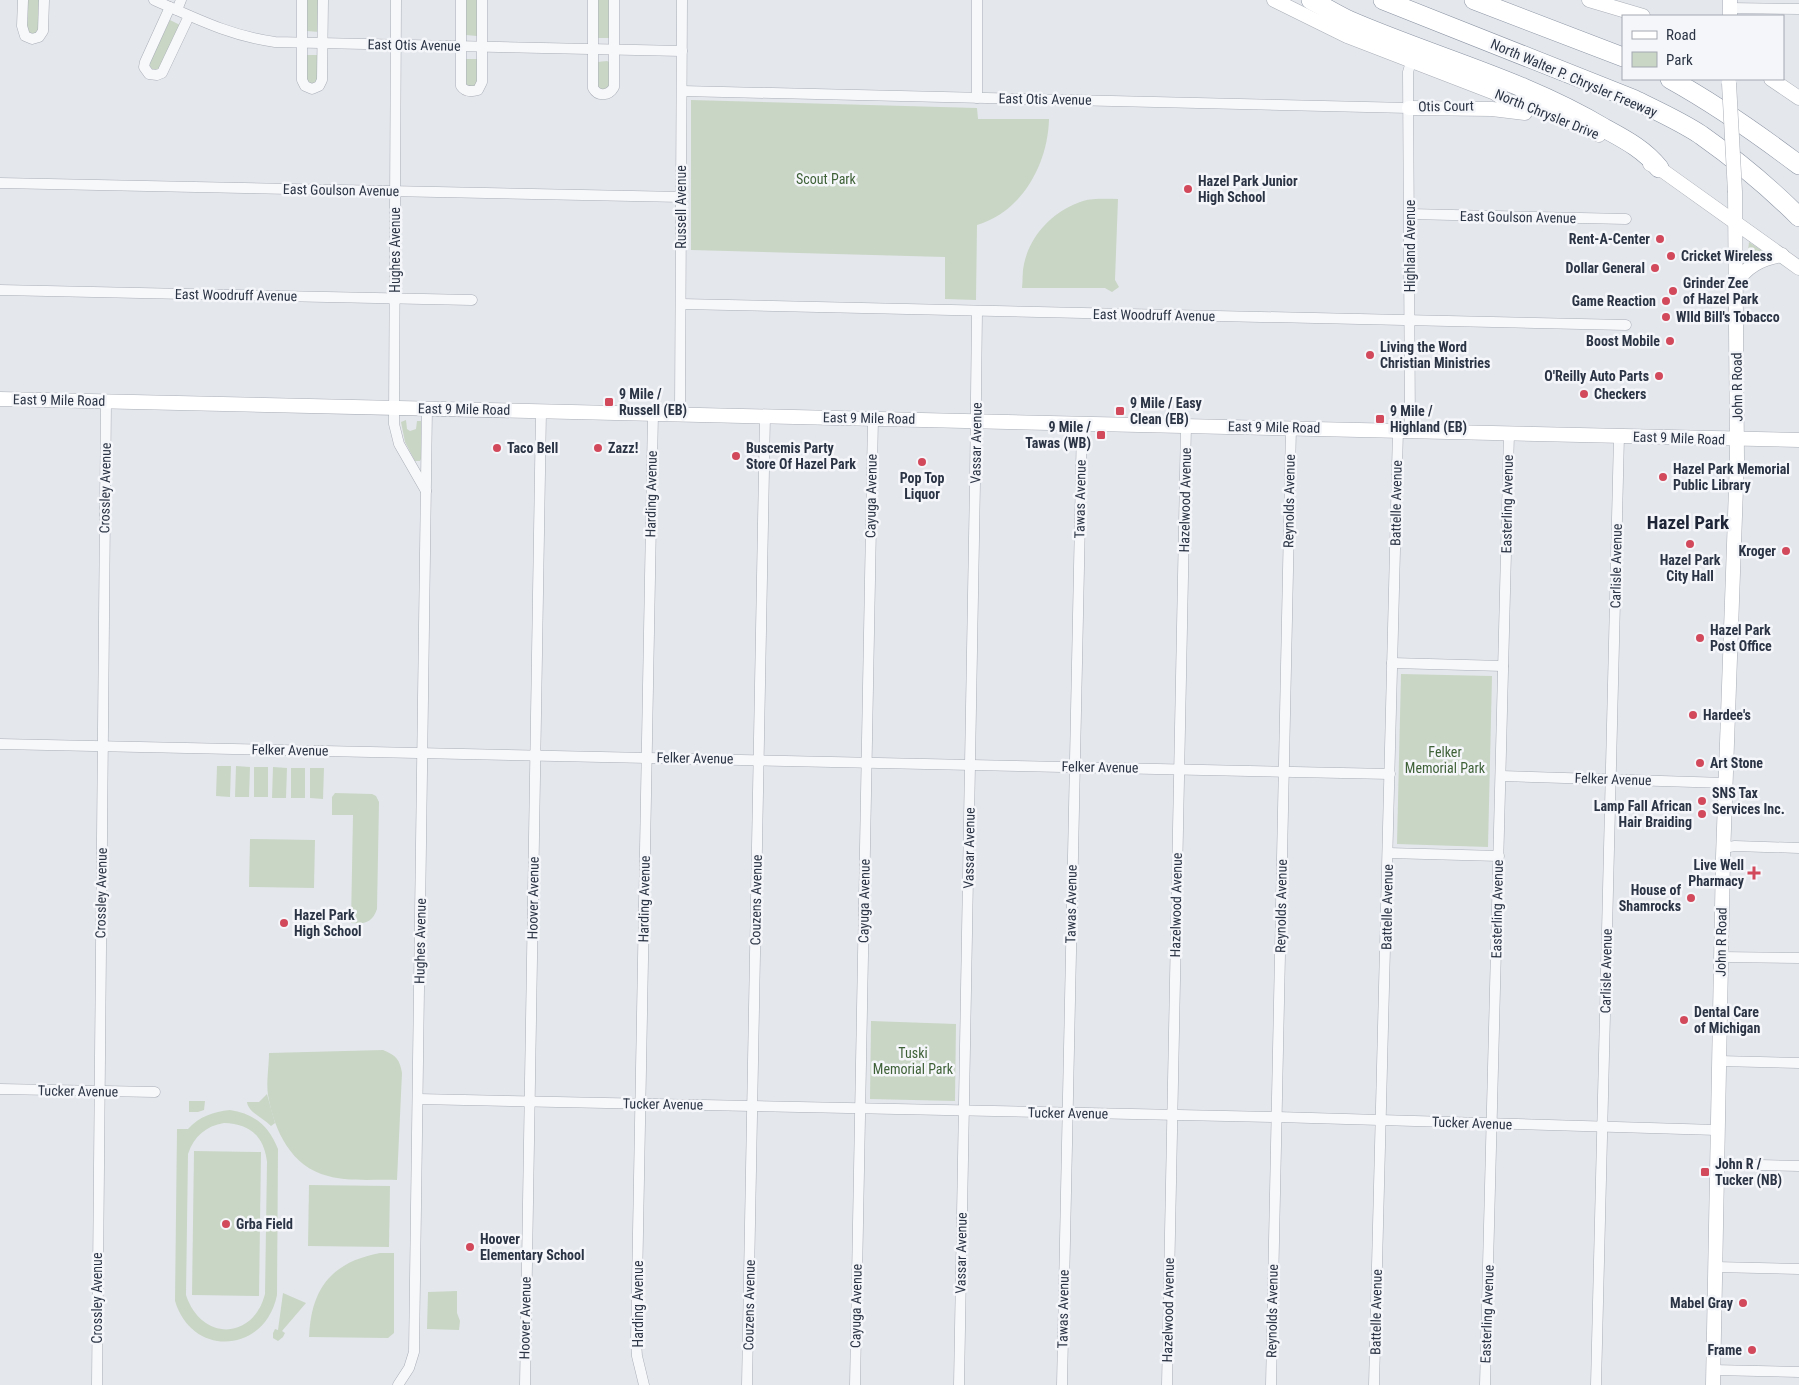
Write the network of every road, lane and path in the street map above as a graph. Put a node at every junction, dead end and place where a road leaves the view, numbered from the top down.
1 (23, 0) edge
2 (44, 0) edge
3 (181, 0) edge
4 (302, 0) edge
5 (323, 0) edge
6 (396, 0) edge
7 (461, 0) edge
8 (482, 0) edge
9 (593, 0) edge
10 (614, 0) edge
11 (682, 0) edge
12 (977, 0) edge
13 (1274, 0) edge
14 (1312, 0) edge
15 (1383, 0) edge
16 (1474, 0) edge
17 (1589, 0) edge
18 (157, 1) edge
19 (1619, 4) edge
20 (1730, 8) edge
21 (173, 9) junction
22 (1799, 9) edge
23 (1641, 15) edge
24 (189, 16) junction
25 (302, 43) junction
26 (323, 44) junction
27 (396, 45) junction
28 (461, 46) junction
29 (482, 47) junction
30 (593, 49) junction
31 (614, 50) junction
32 (682, 51) junction
33 (1622, 57) edge
34 (1411, 62) junction
35 (1672, 80) edge
36 (1772, 80) edge
37 (1729, 81) edge
38 (682, 91) junction
39 (1500, 96) junction
40 (977, 98) junction
41 (1799, 98) edge
42 (1409, 108) junction
43 (1519, 112) junction
44 (1558, 117) dead end
45 (1799, 165) edge
46 (1658, 168) junction
47 (0, 183) edge
48 (395, 191) junction
49 (682, 198) junction
50 (1410, 214) junction
51 (1799, 216) edge
52 (1626, 219) dead end
53 (1734, 221) junction
54 (1782, 255) junction
55 (1799, 268) edge
56 (1735, 284) junction
57 (0, 290) edge
58 (395, 298) junction
59 (472, 300) dead end
60 (681, 304) junction
61 (977, 311) junction
62 (1411, 321) junction
63 (1626, 325) dead end
64 (0, 399) edge
65 (106, 401) junction
66 (394, 408) junction
67 (428, 408) junction
68 (542, 410) junction
69 (653, 413) junction
70 (680, 413) junction
71 (765, 415) junction
72 (873, 418) junction
73 (976, 420) junction
74 (1082, 423) junction
75 (1186, 425) junction
76 (1291, 427) junction
77 (1404, 430) junction
78 (1508, 433) junction
79 (1619, 436) junction
80 (1738, 439) junction
81 (1799, 440) edge
82 (426, 492) junction
83 (1392, 663) junction
84 (1503, 666) junction
85 (0, 744) edge
86 (103, 746) junction
87 (423, 753) junction
88 (536, 755) junction
89 (647, 757) junction
90 (759, 760) junction
91 (866, 762) junction
92 (970, 764) junction
93 (1074, 767) junction
94 (1179, 769) junction
95 (1284, 772) junction
96 (1390, 774) junction
97 (1501, 776) junction
98 (1611, 780) junction
99 (1726, 782) junction
100 (1723, 848) junction
101 (1799, 848) edge
102 (1388, 853) junction
103 (1499, 856) junction
104 (1720, 957) junction
105 (1799, 958) edge
106 (1719, 1061) junction
107 (1799, 1063) edge
108 (0, 1090) edge
109 (99, 1092) junction
110 (155, 1092) dead end
111 (418, 1099) junction
112 (529, 1101) junction
113 (641, 1103) junction
114 (752, 1106) junction
115 (860, 1109) junction
116 (964, 1110) junction
117 (1067, 1113) junction
118 (1172, 1115) junction
119 (1277, 1117) junction
120 (1381, 1120) junction
121 (1492, 1123) junction
122 (1603, 1126) junction
123 (1717, 1130) junction
124 (1716, 1164) junction
125 (1799, 1166) edge
126 (1715, 1267) junction
127 (1799, 1269) edge
128 (1713, 1370) junction
129 (1799, 1372) edge
130 (97, 1385) edge
131 (398, 1385) edge
132 (524, 1385) edge
133 (644, 1385) edge
134 (747, 1385) edge
135 (855, 1385) edge
136 (959, 1385) edge
137 (1062, 1385) edge
138 (1166, 1385) edge
139 (1271, 1385) edge
140 (1374, 1385) edge
141 (1485, 1385) edge
142 (1596, 1385) edge
143 (1713, 1385) edge

1 - 2 street
3 - 21 street
4 - 25 street
5 - 26 street
6 - 27 street, Hughes Avenue
7 - 28 street
8 - 29 street
9 - 30 street
10 - 31 street
11 - 32 street, Russell Avenue
12 - 40 street
13 - 34 main road, North Chrysler Drive
14 - 46 highway
15 - 51 highway, North Walter P. Chrysler Freeway
16 - 33 highway
17 - 19 main road
18 - 21 street, East Otis Avenue
19 - 23 main road
20 - 22 street
21 - 24 street, East Otis Avenue
21 - 24 street
24 - 25 street, East Otis Avenue
25 - 26 street, East Otis Avenue
25 - 26 street
26 - 27 street, East Otis Avenue
27 - 28 street, East Otis Avenue
27 - 48 street, Hughes Avenue
28 - 29 street, East Otis Avenue
28 - 29 street
29 - 30 street, East Otis Avenue
30 - 31 street, East Otis Avenue
30 - 31 street
31 - 32 street, East Otis Avenue
32 - 38 street, Russell Avenue
34 - 39 main road, North Chrysler Drive
34 - 42 street, Highland Avenue
35 - 45 highway
36 - 41 main road
37 - 53 main road, John R Road, bridge
38 - 40 street, East Otis Avenue
38 - 49 street, Russell Avenue
39 - 42 street, Otis Court
39 - 43 street
39 - 46 main road, North Chrysler Drive
40 - 42 street, East Otis Avenue
42 - 43 main road
42 - 50 street, Highland Avenue
43 - 44 main road
46 - 53 main road, North Chrysler Drive
47 - 48 street, East Goulson Avenue
48 - 49 street, East Goulson Avenue
48 - 58 street, Hughes Avenue
49 - 60 street, Russell Avenue
50 - 52 street, East Goulson Avenue
50 - 62 street, Highland Avenue
53 - 54 main road, North Chrysler Drive
53 - 56 main road, John R Road
54 - 55 main road, North Chrysler Drive
54 - 56 main road
56 - 80 main road, John R Road
57 - 58 street, East Woodruff Avenue
58 - 59 street, East Woodruff Avenue
58 - 66 street, Hughes Avenue
60 - 61 street, East Woodruff Avenue
60 - 70 street, Russell Avenue
61 - 62 street, East Woodruff Avenue
61 - 73 street, Vassar Avenue
62 - 63 street, East Woodruff Avenue
62 - 77 street, Highland Avenue
64 - 65 main road, East 9 Mile Road
65 - 66 main road, East 9 Mile Road
65 - 86 street, Crossley Avenue
66 - 67 main road, East 9 Mile Road
66 - 82 street, Hughes Avenue
67 - 68 main road, East 9 Mile Road
67 - 82 street, Hughes Avenue
68 - 69 main road, East 9 Mile Road
68 - 88 street, Hoover Avenue
69 - 70 main road, East 9 Mile Road
69 - 89 street, Harding Avenue
70 - 71 main road, East 9 Mile Road
71 - 72 main road, East 9 Mile Road
71 - 90 street, Couzens Avenue
72 - 73 main road, East 9 Mile Road
72 - 91 street, Cayuga Avenue
73 - 74 main road, East 9 Mile Road
73 - 92 street, Vassar Avenue
74 - 75 main road, East 9 Mile Road
74 - 93 street, Tawas Avenue
75 - 76 main road, East 9 Mile Road
75 - 94 street, Hazelwood Avenue
76 - 77 main road, East 9 Mile Road
76 - 95 street, Reynolds Avenue
77 - 78 main road, East 9 Mile Road
77 - 83 street, Battelle Avenue
78 - 79 main road, East 9 Mile Road
78 - 84 street, Easterling Avenue
79 - 80 main road, East 9 Mile Road
79 - 98 street, Carlisle Avenue
80 - 81 main road, East 9 Mile Road
80 - 99 main road, John R Road
82 - 87 street, Hughes Avenue
83 - 84 street
83 - 96 street, Battelle Avenue
84 - 97 street, Easterling Avenue
85 - 86 street, Felker Avenue
86 - 87 street, Felker Avenue
86 - 109 street, Crossley Avenue
87 - 88 street, Felker Avenue
87 - 111 street, Hughes Avenue
88 - 89 street, Felker Avenue
88 - 112 street, Hoover Avenue
89 - 90 street, Felker Avenue
89 - 113 street, Harding Avenue
90 - 91 street, Felker Avenue
90 - 114 street, Couzens Avenue
91 - 92 street, Felker Avenue
91 - 115 street, Cayuga Avenue
92 - 93 street, Felker Avenue
92 - 116 street, Vassar Avenue
93 - 94 street, Felker Avenue
93 - 117 street, Tawas Avenue
94 - 95 street, Felker Avenue
94 - 118 street, Hazelwood Avenue
95 - 96 street, Felker Avenue
95 - 119 street, Reynolds Avenue
96 - 102 street, Battelle Avenue
97 - 98 street, Felker Avenue
97 - 103 street, Easterling Avenue
98 - 99 street, Felker Avenue
98 - 122 street, Carlisle Avenue
99 - 100 main road, John R Road
100 - 101 street
100 - 104 main road, John R Road
102 - 103 street
102 - 120 street, Battelle Avenue
103 - 121 street, Easterling Avenue
104 - 105 street
104 - 106 main road, John R Road
106 - 107 street
106 - 123 main road, John R Road
108 - 109 street, Tucker Avenue
109 - 110 street, Tucker Avenue
109 - 130 street, Crossley Avenue
111 - 112 street, Tucker Avenue
111 - 131 street, Hughes Avenue
112 - 113 street, Tucker Avenue
112 - 132 street, Hoover Avenue
113 - 114 street, Tucker Avenue
113 - 133 street, Harding Avenue
114 - 115 street, Tucker Avenue
114 - 134 street, Couzens Avenue
115 - 116 street, Tucker Avenue
115 - 135 street, Cayuga Avenue
116 - 117 street, Tucker Avenue
116 - 136 street, Vassar Avenue
117 - 118 street, Tucker Avenue
117 - 137 street, Tawas Avenue
118 - 119 street, Tucker Avenue
118 - 138 street, Hazelwood Avenue
119 - 120 street, Tucker Avenue
119 - 139 street, Reynolds Avenue
120 - 121 street, Tucker Avenue
120 - 140 street, Battelle Avenue
121 - 122 street, Tucker Avenue
121 - 141 street, Easterling Avenue
122 - 123 street, Tucker Avenue
122 - 142 street, Carlisle Avenue
123 - 124 main road, John R Road
124 - 125 street
124 - 126 main road, John R Road
126 - 127 street
126 - 128 main road, John R Road
128 - 129 street
128 - 143 main road, John R Road

